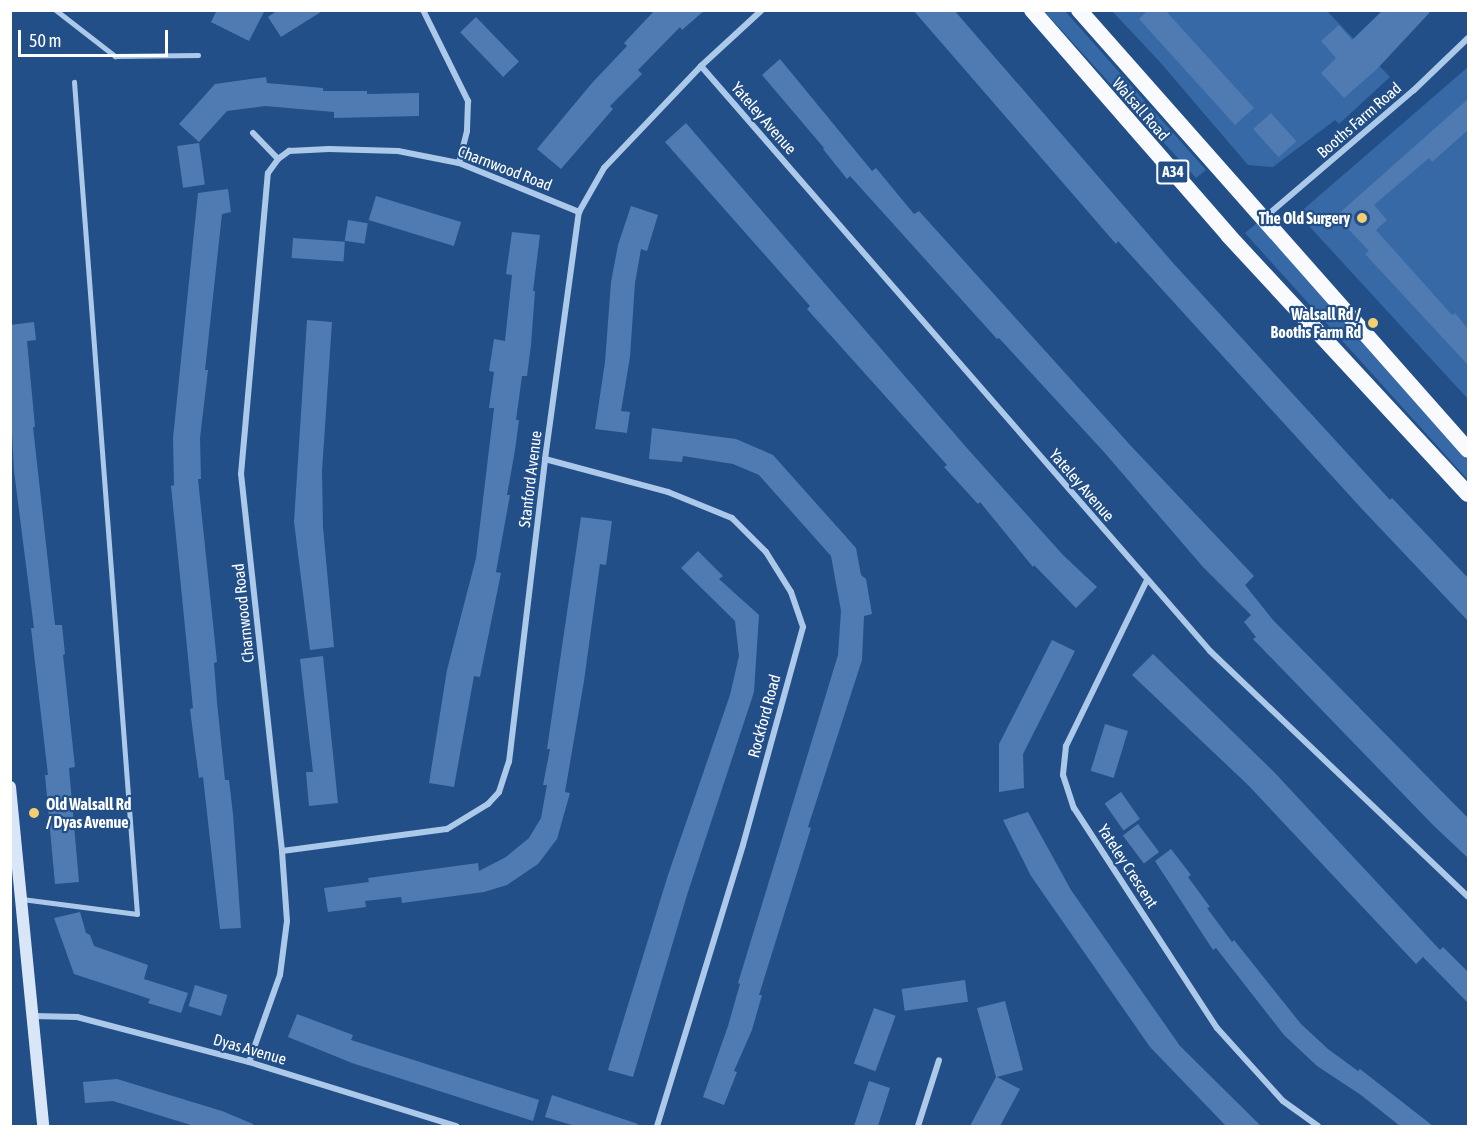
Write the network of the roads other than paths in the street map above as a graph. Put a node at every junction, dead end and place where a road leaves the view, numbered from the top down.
1 (57, 10) edge
2 (423, 10) edge
3 (762, 10) edge
4 (1032, 10) edge
5 (1079, 10) edge
6 (1468, 38) edge
7 (198, 55) dead end
8 (701, 66) junction
9 (74, 82) dead end
10 (253, 133) dead end
11 (278, 159) junction
12 (459, 163) junction
13 (579, 212) junction
14 (1263, 219) junction
15 (1468, 450) edge
16 (545, 459) junction
17 (1468, 494) edge
18 (1147, 579) junction
19 (10, 787) edge
20 (282, 851) junction
21 (1468, 897) edge
22 (22, 899) junction
23 (33, 1016) junction
24 (939, 1060) dead end
25 (249, 1062) junction
26 (43, 1126) edge
27 (456, 1126) edge
28 (657, 1126) edge
29 (918, 1126) edge
30 (1318, 1126) edge

1 - 7 lane
2 - 12 street
3 - 8 street, Stanford Avenue
4 - 17 highway, Walsall Road / A34
5 - 14 highway, Walsall Road / A34
6 - 14 street, Booths Farm Road
8 - 13 street, Stanford Avenue
8 - 18 street, Yateley Avenue
9 - 22 lane
10 - 11 street
11 - 12 street, Charnwood Road
11 - 20 street, Charnwood Road
12 - 13 street, Charnwood Road
13 - 16 street, Stanford Avenue
14 - 15 highway, Walsall Road / A34
16 - 20 street, Stanford Avenue
16 - 28 street, Rockford Road
18 - 21 street, Yateley Avenue
18 - 30 street, Yateley Crescent
19 - 22 main road
20 - 25 street, Charnwood Road
22 - 23 main road
23 - 25 street, Dyas Avenue
23 - 26 main road
24 - 29 street
25 - 27 street, Dyas Avenue

